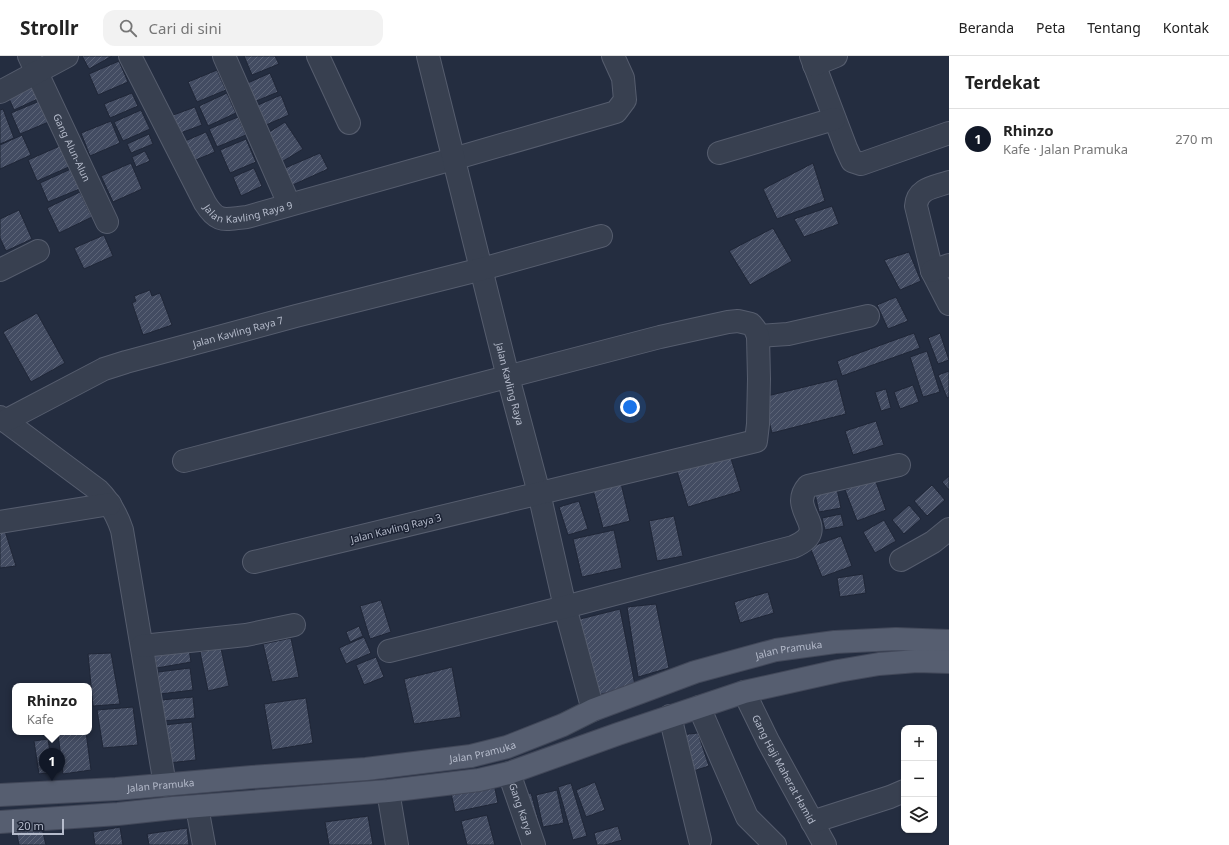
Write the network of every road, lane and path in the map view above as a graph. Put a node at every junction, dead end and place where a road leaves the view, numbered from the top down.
1 (67, 56) edge
2 (130, 56) edge
3 (224, 56) edge
4 (318, 56) edge
5 (428, 56) edge
6 (613, 56) edge
7 (836, 56) edge
8 (812, 60) edge
9 (33, 64) edge
10 (0, 92) edge
11 (834, 119) junction
12 (349, 123) dead end
13 (949, 133) edge
14 (719, 153) dead end
15 (453, 159) junction
16 (949, 182) edge
17 (289, 204) junction
18 (107, 222) dead end
19 (601, 236) dead end
20 (38, 251) dead end
21 (940, 268) edge
22 (482, 269) junction
23 (0, 270) edge
24 (949, 304) edge
25 (868, 316) dead end
26 (758, 336) junction
27 (508, 377) junction
28 (2, 419) edge
29 (184, 461) dead end
30 (899, 465) dead end
31 (539, 493) junction
32 (110, 504) junction
33 (0, 522) edge
34 (949, 529) edge
35 (900, 560) dead end
36 (254, 562) dead end
37 (565, 607) junction
38 (294, 624) dead end
39 (949, 641) edge
40 (142, 646) junction
41 (389, 651) dead end
42 (949, 662) edge
43 (744, 692) junction
44 (699, 707) junction
45 (593, 710) junction
46 (670, 716) junction
47 (563, 725) junction
48 (576, 749) junction
49 (509, 773) junction
50 (252, 777) junction
51 (164, 785) junction
52 (116, 789) junction
53 (388, 791) junction
54 (901, 792) edge
55 (0, 795) edge
56 (254, 802) junction
57 (197, 807) junction
58 (118, 814) junction
59 (747, 817) junction
60 (0, 822) edge
61 (812, 822) junction
62 (700, 840) dead end
63 (204, 845) edge
64 (397, 845) edge
65 (534, 845) edge
66 (758, 845) edge
67 (776, 845) edge
68 (825, 845) edge

1 - 9 street
2 - 17 street, Jalan Kavling Raya 9
3 - 17 street
4 - 12 street
5 - 15 street, Jalan Kavling Raya
6 - 15 street, Jalan Kavling Raya 9
7 - 8 street
8 - 11 street
9 - 10 street
9 - 18 street, Gang Alun-Alun
11 - 13 street
11 - 14 street
15 - 17 street, Jalan Kavling Raya 9
15 - 22 street, Jalan Kavling Raya
16 - 21 street
19 - 22 street, Jalan Kavling Raya 7
20 - 23 street
21 - 24 street
22 - 27 street, Jalan Kavling Raya
22 - 28 street, Jalan Kavling Raya 7
25 - 26 street
26 - 27 street
26 - 31 street, Jalan Kavling Raya 3
27 - 29 street
27 - 31 street, Jalan Kavling Raya
28 - 32 street
30 - 37 street
31 - 36 street, Jalan Kavling Raya 3
31 - 37 street, Jalan Kavling Raya
32 - 33 street
32 - 40 street
34 - 35 street
37 - 41 street
37 - 45 street, Jalan Kavling Raya
38 - 40 street
39 - 45 main road, Jalan Pramuka
40 - 51 street
42 - 43 main road
43 - 44 main road
43 - 61 street, Gang Haji Maherat Hamid
44 - 46 main road
44 - 59 street
45 - 47 main road, Jalan Pramuka
46 - 48 main road
46 - 62 street
47 - 48 main road
47 - 50 main road, Jalan Pramuka
48 - 49 main road
49 - 53 main road
49 - 65 street, Gang Karya
50 - 51 main road, Jalan Pramuka
50 - 56 main road
51 - 52 main road, Jalan Pramuka
52 - 55 main road, Jalan Pramuka
52 - 58 main road
53 - 56 main road
53 - 64 street
54 - 61 street
56 - 57 main road
57 - 58 main road
57 - 63 street
58 - 60 main road
59 - 66 street
59 - 67 street
61 - 68 street, Gang Haji Maherat Hamid

